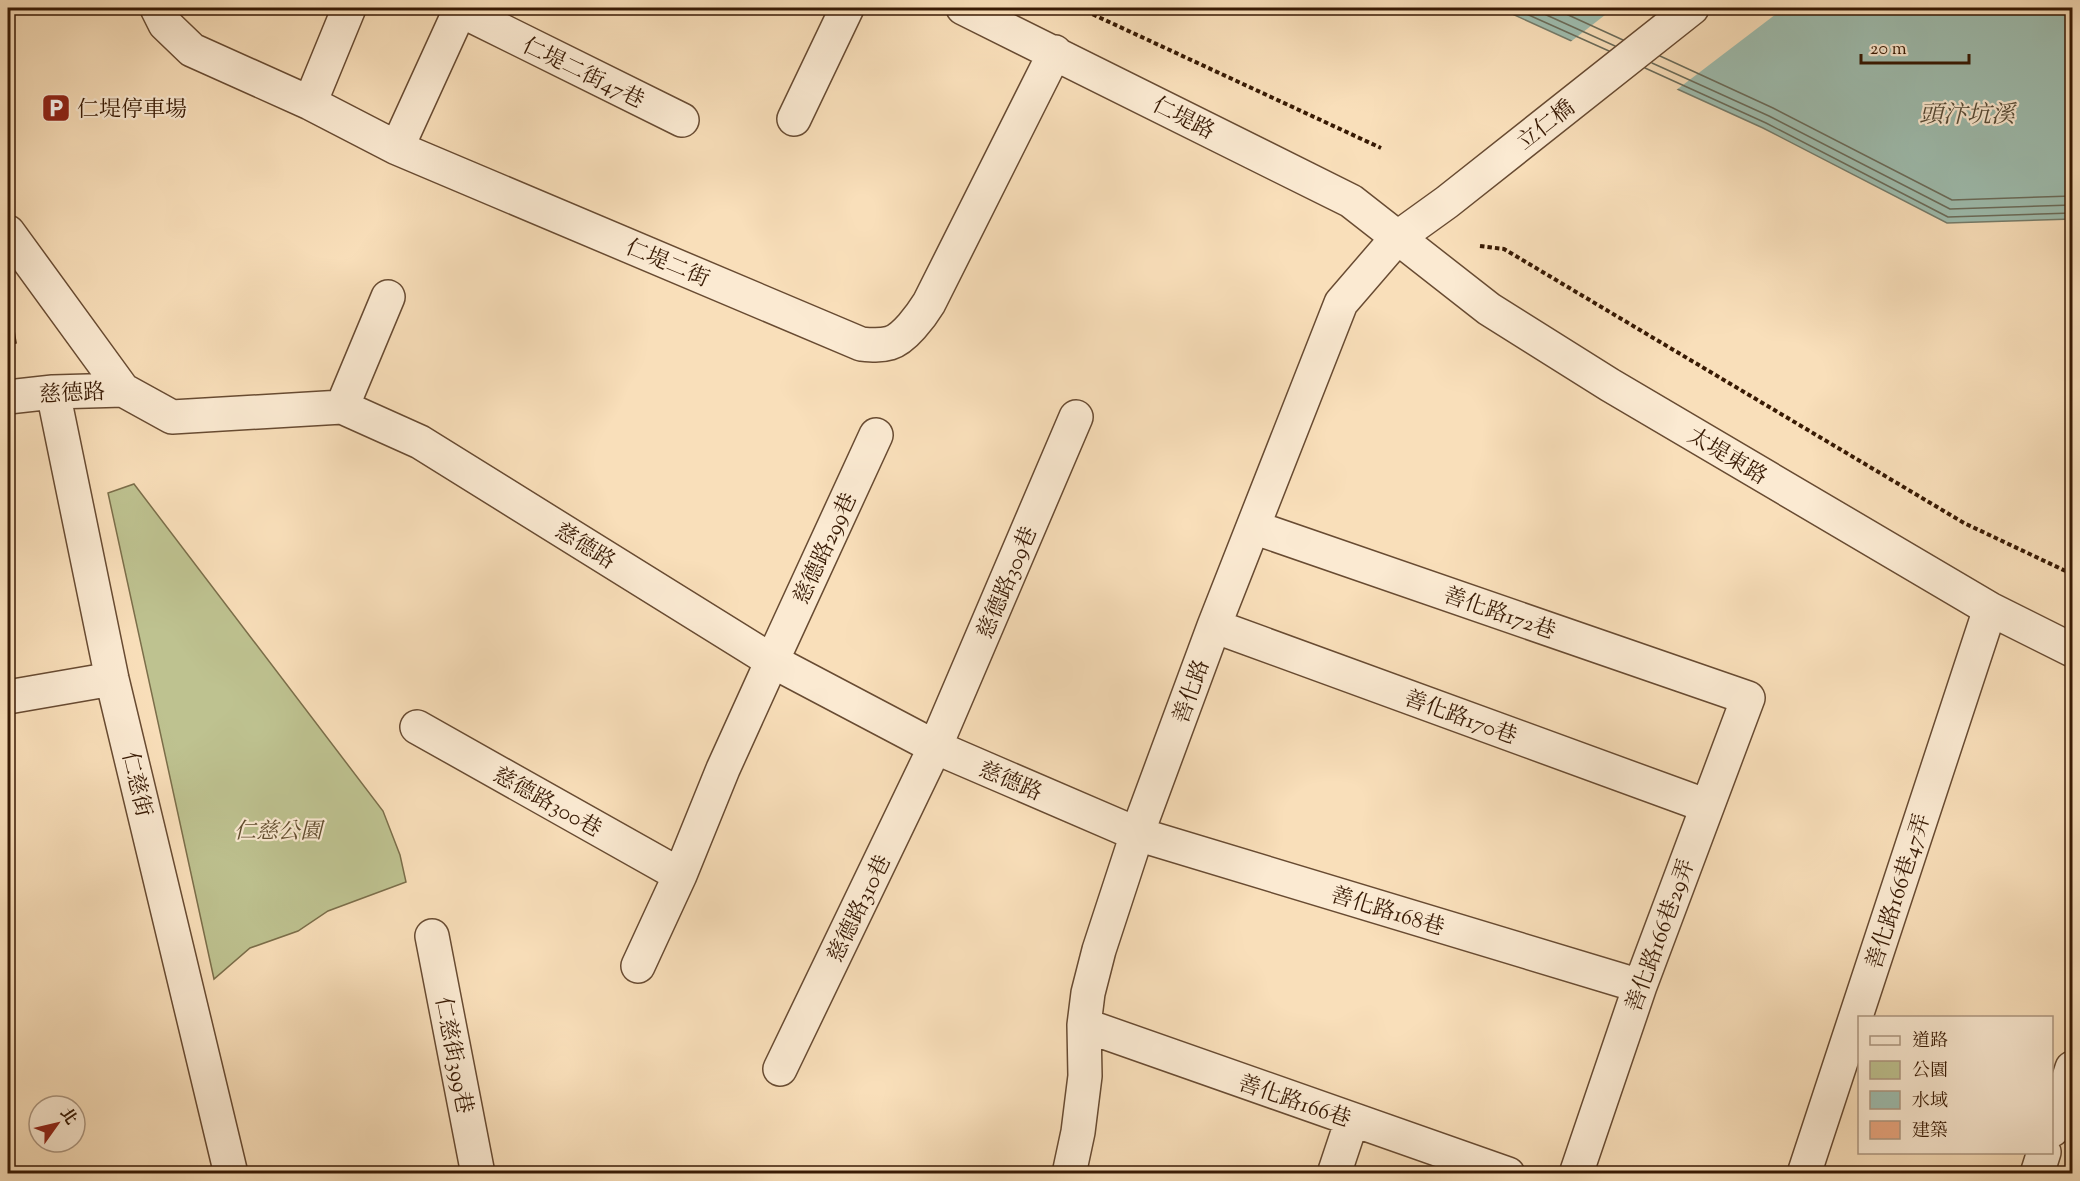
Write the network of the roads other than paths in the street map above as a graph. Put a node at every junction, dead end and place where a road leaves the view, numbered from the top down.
1 (157, 8) edge
2 (349, 8) edge
3 (847, 8) edge
4 (963, 8) edge
5 (1692, 8) edge
6 (1055, 52) junction
7 (310, 103) junction
8 (682, 120) dead end
9 (794, 120) dead end
10 (397, 148) junction
11 (8, 231) edge
12 (1397, 238) junction
13 (388, 297) dead end
14 (123, 390) junction
15 (52, 392) junction
16 (8, 397) edge
17 (342, 407) junction
18 (1076, 417) dead end
19 (876, 435) dead end
20 (1253, 526) junction
21 (1990, 609) junction
22 (1214, 626) junction
23 (2073, 650) edge
24 (772, 661) junction
25 (112, 679) junction
26 (8, 697) edge
27 (1748, 698) joint
28 (417, 727) dead end
29 (935, 747) junction
30 (1707, 806) junction
31 (1137, 834) junction
32 (680, 876) junction
33 (432, 936) dead end
34 (638, 966) dead end
35 (1640, 986) junction
36 (1084, 1025) junction
37 (2073, 1068) edge
38 (780, 1069) dead end
39 (1352, 1120) junction
40 (2053, 1127) edge
41 (2043, 1154) edge
42 (231, 1173) edge
43 (478, 1173) edge
44 (1069, 1173) edge
45 (1334, 1173) edge
46 (1508, 1173) edge
47 (1576, 1173) edge
48 (1804, 1173) edge
49 (2037, 1173) edge

1 - 7 street, 仁堤二街
2 - 7 street
3 - 9 street
4 - 6 street, 仁堤路
5 - 12 street, 立仁橋
6 - 10 street, 仁堤二街
6 - 12 street, 仁堤路
7 - 10 street, 仁堤二街
8 - 10 street, 仁堤二街47巷
11 - 14 street
12 - 20 street, 善化路
12 - 21 street, 太堤東路
13 - 17 street
14 - 15 street, 慈德路
14 - 17 street, 慈德路
15 - 16 street, 慈德路
15 - 25 street, 仁慈街
17 - 24 street, 慈德路
18 - 29 street, 慈德路309巷
19 - 24 street, 慈德路299巷
20 - 22 street, 善化路
20 - 27 street, 善化路172巷
21 - 23 street, 太堤東路
21 - 48 street, 善化路166巷47弄
22 - 30 street, 善化路170巷
22 - 31 street, 善化路
24 - 29 street, 慈德路
24 - 32 street
25 - 26 street
25 - 42 street, 仁慈街
27 - 30 street, 善化路166巷29弄
28 - 32 street, 慈德路300巷
29 - 31 street, 慈德路
29 - 38 street, 慈德路310巷
30 - 35 street, 善化路166巷29弄
31 - 35 street, 善化路168巷
31 - 36 street, 善化路
32 - 34 street
33 - 43 street, 仁慈街399巷
35 - 47 street, 善化路166巷29弄
36 - 39 street, 善化路166巷
36 - 44 street, 善化路
37 - 40 street
39 - 45 street
39 - 46 street, 善化路166巷
41 - 49 street

